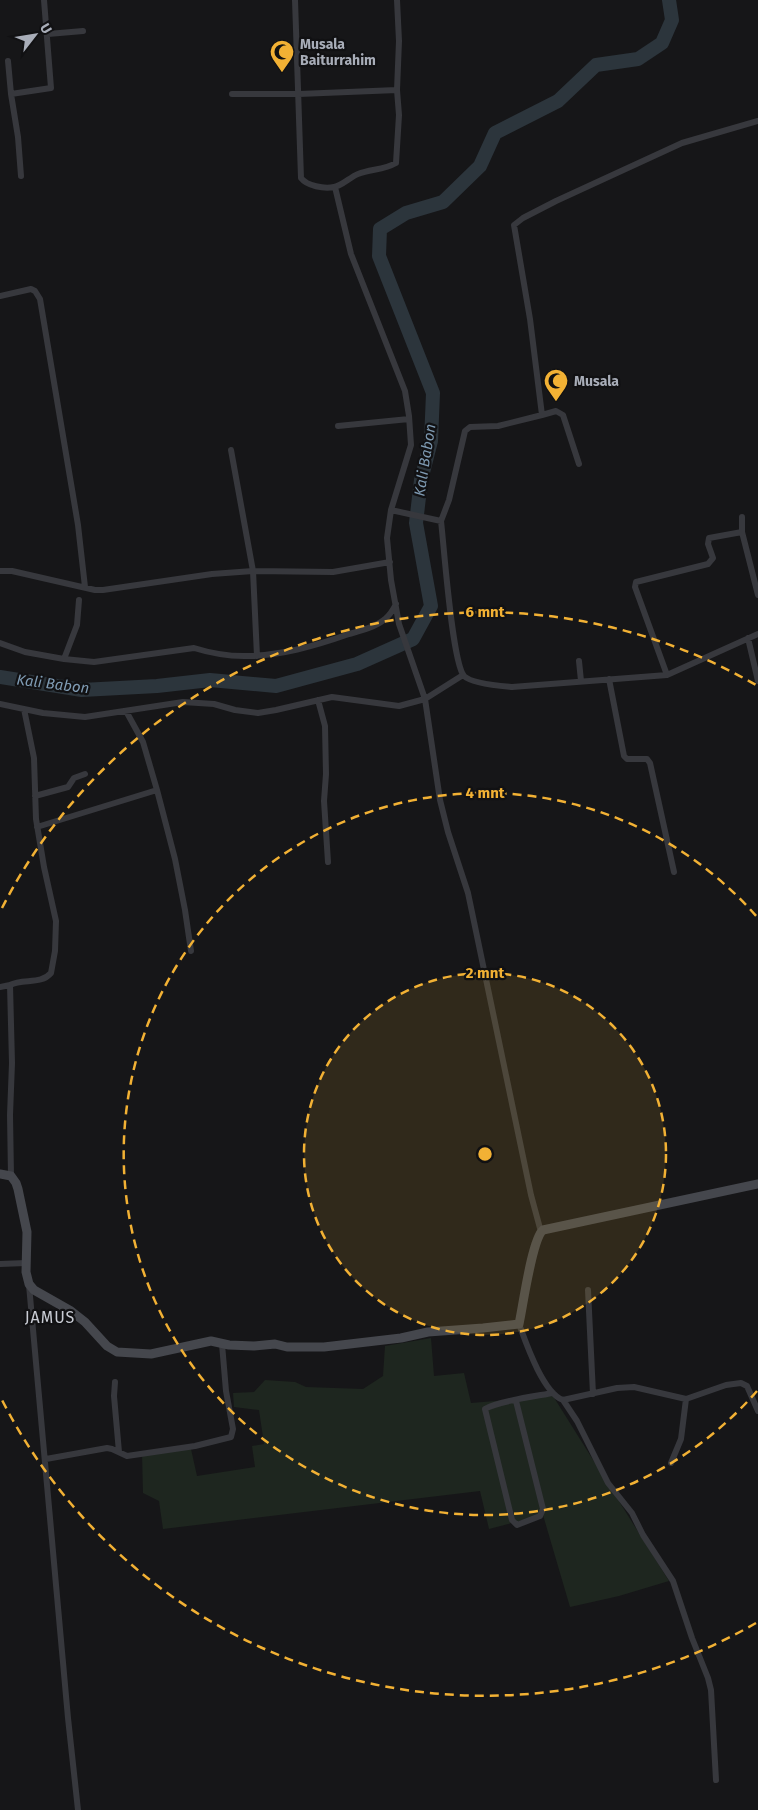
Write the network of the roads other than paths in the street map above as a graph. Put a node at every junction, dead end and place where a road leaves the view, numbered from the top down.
1 (44, 0) edge
2 (294, 0) edge
3 (397, 0) edge
4 (82, 31) dead end
5 (48, 34) junction
6 (8, 61) dead end
7 (397, 90) junction
8 (11, 94) junction
9 (232, 94) dead end
10 (299, 94) junction
11 (758, 120) edge
12 (21, 176) dead end
13 (335, 187) junction
14 (0, 296) edge
15 (542, 415) junction
16 (409, 419) junction
17 (338, 426) dead end
18 (231, 450) dead end
19 (579, 464) dead end
20 (395, 511) junction
21 (742, 518) dead end
22 (438, 521) junction
23 (742, 532) junction
24 (390, 562) junction
25 (0, 571) edge
26 (253, 571) junction
27 (85, 587) junction
28 (758, 595) edge
29 (79, 600) dead end
30 (396, 604) junction
31 (758, 634) edge
32 (748, 638) junction
33 (0, 643) edge
34 (257, 656) junction
35 (64, 659) junction
36 (579, 661) dead end
37 (463, 675) junction
38 (668, 675) junction
39 (609, 679) junction
40 (758, 681) edge
41 (581, 682) junction
42 (425, 699) junction
43 (318, 700) junction
44 (0, 704) edge
45 (24, 710) junction
46 (126, 711) junction
47 (85, 774) dead end
48 (158, 790) junction
49 (35, 796) junction
50 (37, 827) junction
51 (328, 862) dead end
52 (674, 872) dead end
53 (191, 951) dead end
54 (10, 985) junction
55 (0, 987) edge
56 (0, 1174) edge
57 (11, 1176) junction
58 (758, 1184) edge
59 (540, 1232) junction
60 (26, 1263) junction
61 (0, 1264) edge
62 (29, 1284) junction
63 (588, 1290) dead end
64 (519, 1324) junction
65 (222, 1344) junction
66 (115, 1382) dead end
67 (553, 1393) junction
68 (593, 1394) junction
69 (563, 1400) junction
70 (686, 1400) junction
71 (516, 1401) junction
72 (758, 1411) edge
73 (119, 1452) junction
74 (46, 1458) junction
75 (671, 1463) dead end
76 (716, 1780) dead end
77 (78, 1810) edge

1 - 5 street
2 - 10 street
3 - 7 street
4 - 5 street
5 - 8 street
6 - 8 street
7 - 10 street
7 - 13 street
8 - 12 street
9 - 10 street
10 - 13 street
11 - 15 street
13 - 16 street
14 - 27 street
15 - 19 street
15 - 22 street
16 - 17 street
16 - 20 street
18 - 26 street
20 - 22 street
20 - 24 street
21 - 23 street
22 - 37 street
23 - 28 street
23 - 38 street
24 - 26 street
24 - 30 street
25 - 27 street
26 - 27 street
26 - 34 street
29 - 35 street
30 - 34 street
30 - 42 street
31 - 32 street
32 - 38 street
32 - 40 street
33 - 35 street
34 - 35 street
36 - 41 street
37 - 41 street
37 - 42 street
38 - 39 street
39 - 41 street
39 - 52 street
42 - 43 street
42 - 59 street
43 - 46 street
43 - 51 street
44 - 45 street
45 - 46 street
45 - 49 street
46 - 48 street
47 - 49 street
48 - 50 street
48 - 53 street
49 - 50 street
50 - 54 street
54 - 55 street
54 - 57 street
56 - 57 street
57 - 60 street
58 - 59 street
59 - 64 street
60 - 61 street
60 - 62 street
62 - 65 street
62 - 74 street
63 - 68 street
64 - 65 street
64 - 67 street
65 - 73 street
66 - 73 street
67 - 69 street
67 - 71 street
68 - 69 street
68 - 70 street
69 - 76 street
70 - 72 street
70 - 75 street
71 - 71 street
73 - 74 street
74 - 77 street

